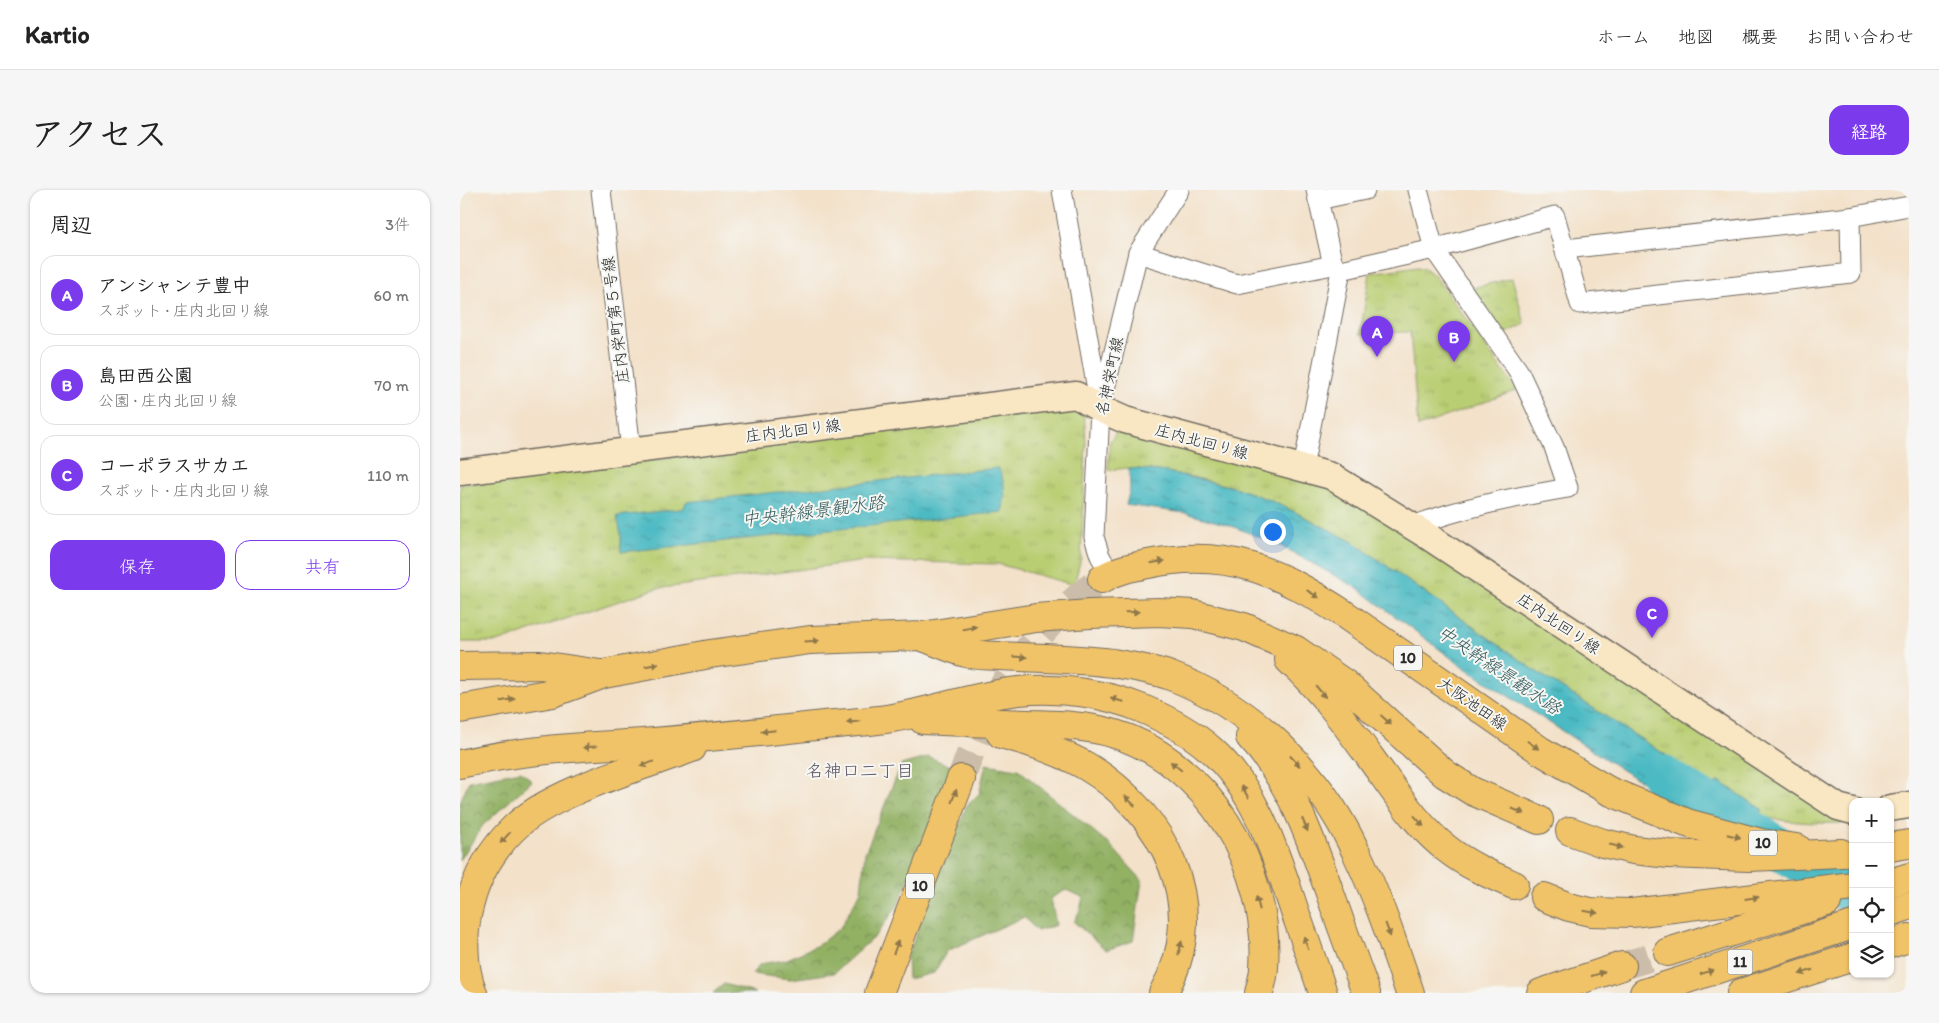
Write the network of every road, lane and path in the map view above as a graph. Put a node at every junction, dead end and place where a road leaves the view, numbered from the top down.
1 (600, 190) edge
2 (1062, 190) edge
3 (1179, 190) edge
4 (1365, 190) edge
5 (1418, 190) edge
6 (1317, 195) edge
7 (1909, 206) edge
8 (1850, 217) junction
9 (1565, 248) junction
10 (1434, 249) junction
11 (1138, 253) junction
12 (1337, 267) junction
13 (1100, 409) junction
14 (631, 450) junction
15 (1303, 468) junction
16 (460, 472) edge
17 (1413, 526) junction
18 (1106, 576) joint
19 (1244, 627) junction
20 (922, 636) junction
21 (460, 666) edge
22 (1135, 667) junction
23 (604, 674) junction
24 (460, 709) edge
25 (892, 718) junction
26 (960, 722) junction
27 (726, 736) junction
28 (460, 764) edge
29 (961, 779) tunnel mouth
30 (1909, 805) edge
31 (1894, 807) edge
32 (1849, 810) edge
33 (1539, 820) dead end
34 (1570, 831) dead end
35 (1909, 844) edge
36 (1894, 847) edge
37 (1847, 852) edge
38 (1909, 877) edge
39 (1894, 880) edge
40 (1514, 884) dead end
41 (1849, 887) edge
42 (1849, 894) edge
43 (1544, 897) dead end
44 (1796, 901) junction
45 (1909, 906) edge
46 (1894, 911) edge
47 (1845, 928) edge
48 (1909, 938) edge
49 (1894, 943) edge
50 (1668, 952) tunnel mouth
51 (1849, 958) edge
52 (1622, 966) tunnel mouth
53 (1262, 981) edge
54 (1363, 986) edge
55 (1322, 991) edge
56 (473, 993) edge
57 (879, 993) edge
58 (1163, 993) edge
59 (1410, 993) edge
60 (1541, 993) edge
61 (1644, 993) edge
62 (1741, 993) edge

1 - 14 street, 庄内栄町第５号線
2 - 13 street
3 - 11 street, 名神栄町線
4 - 6 street
5 - 10 street
6 - 12 street
7 - 8 street
8 - 9 street
8 - 9 street
9 - 10 street
10 - 12 street
10 - 17 street
11 - 12 street
11 - 13 street, 名神栄町線
12 - 15 street
13 - 14 street, 庄内北回り線
13 - 15 street, 庄内北回り線
13 - 18 street, 名神栄町線
14 - 16 street, 庄内北回り線
15 - 17 street, 庄内北回り線
17 - 32 street, 庄内北回り線
18 -> 37 main road, 大阪池田線 / 10
20 -> 19 main road
19 -> 33 main road
19 -> 40 main road
20 -> 22 main road
23 -> 20 main road
21 - 23 main road
22 -> 54 main road
22 -> 59 main road
24 -> 23 main road
25 - 26 main road
25 -> 27 main road
55 -> 25 main road
53 -> 26 main road
58 -> 26 main road
27 -> 28 main road
27 -> 56 main road
57 -> 29 main road, 10
30 - 31 street
34 -> 37 main road
35 - 36 main road
38 - 39 main road
41 - 44 main road
42 - 44 main road
43 -> 44 main road
44 - 50 main road
45 - 46 main road
61 -> 47 main road, 11
48 - 49 main road
51 -> 62 main road, 11
60 -> 52 main road

